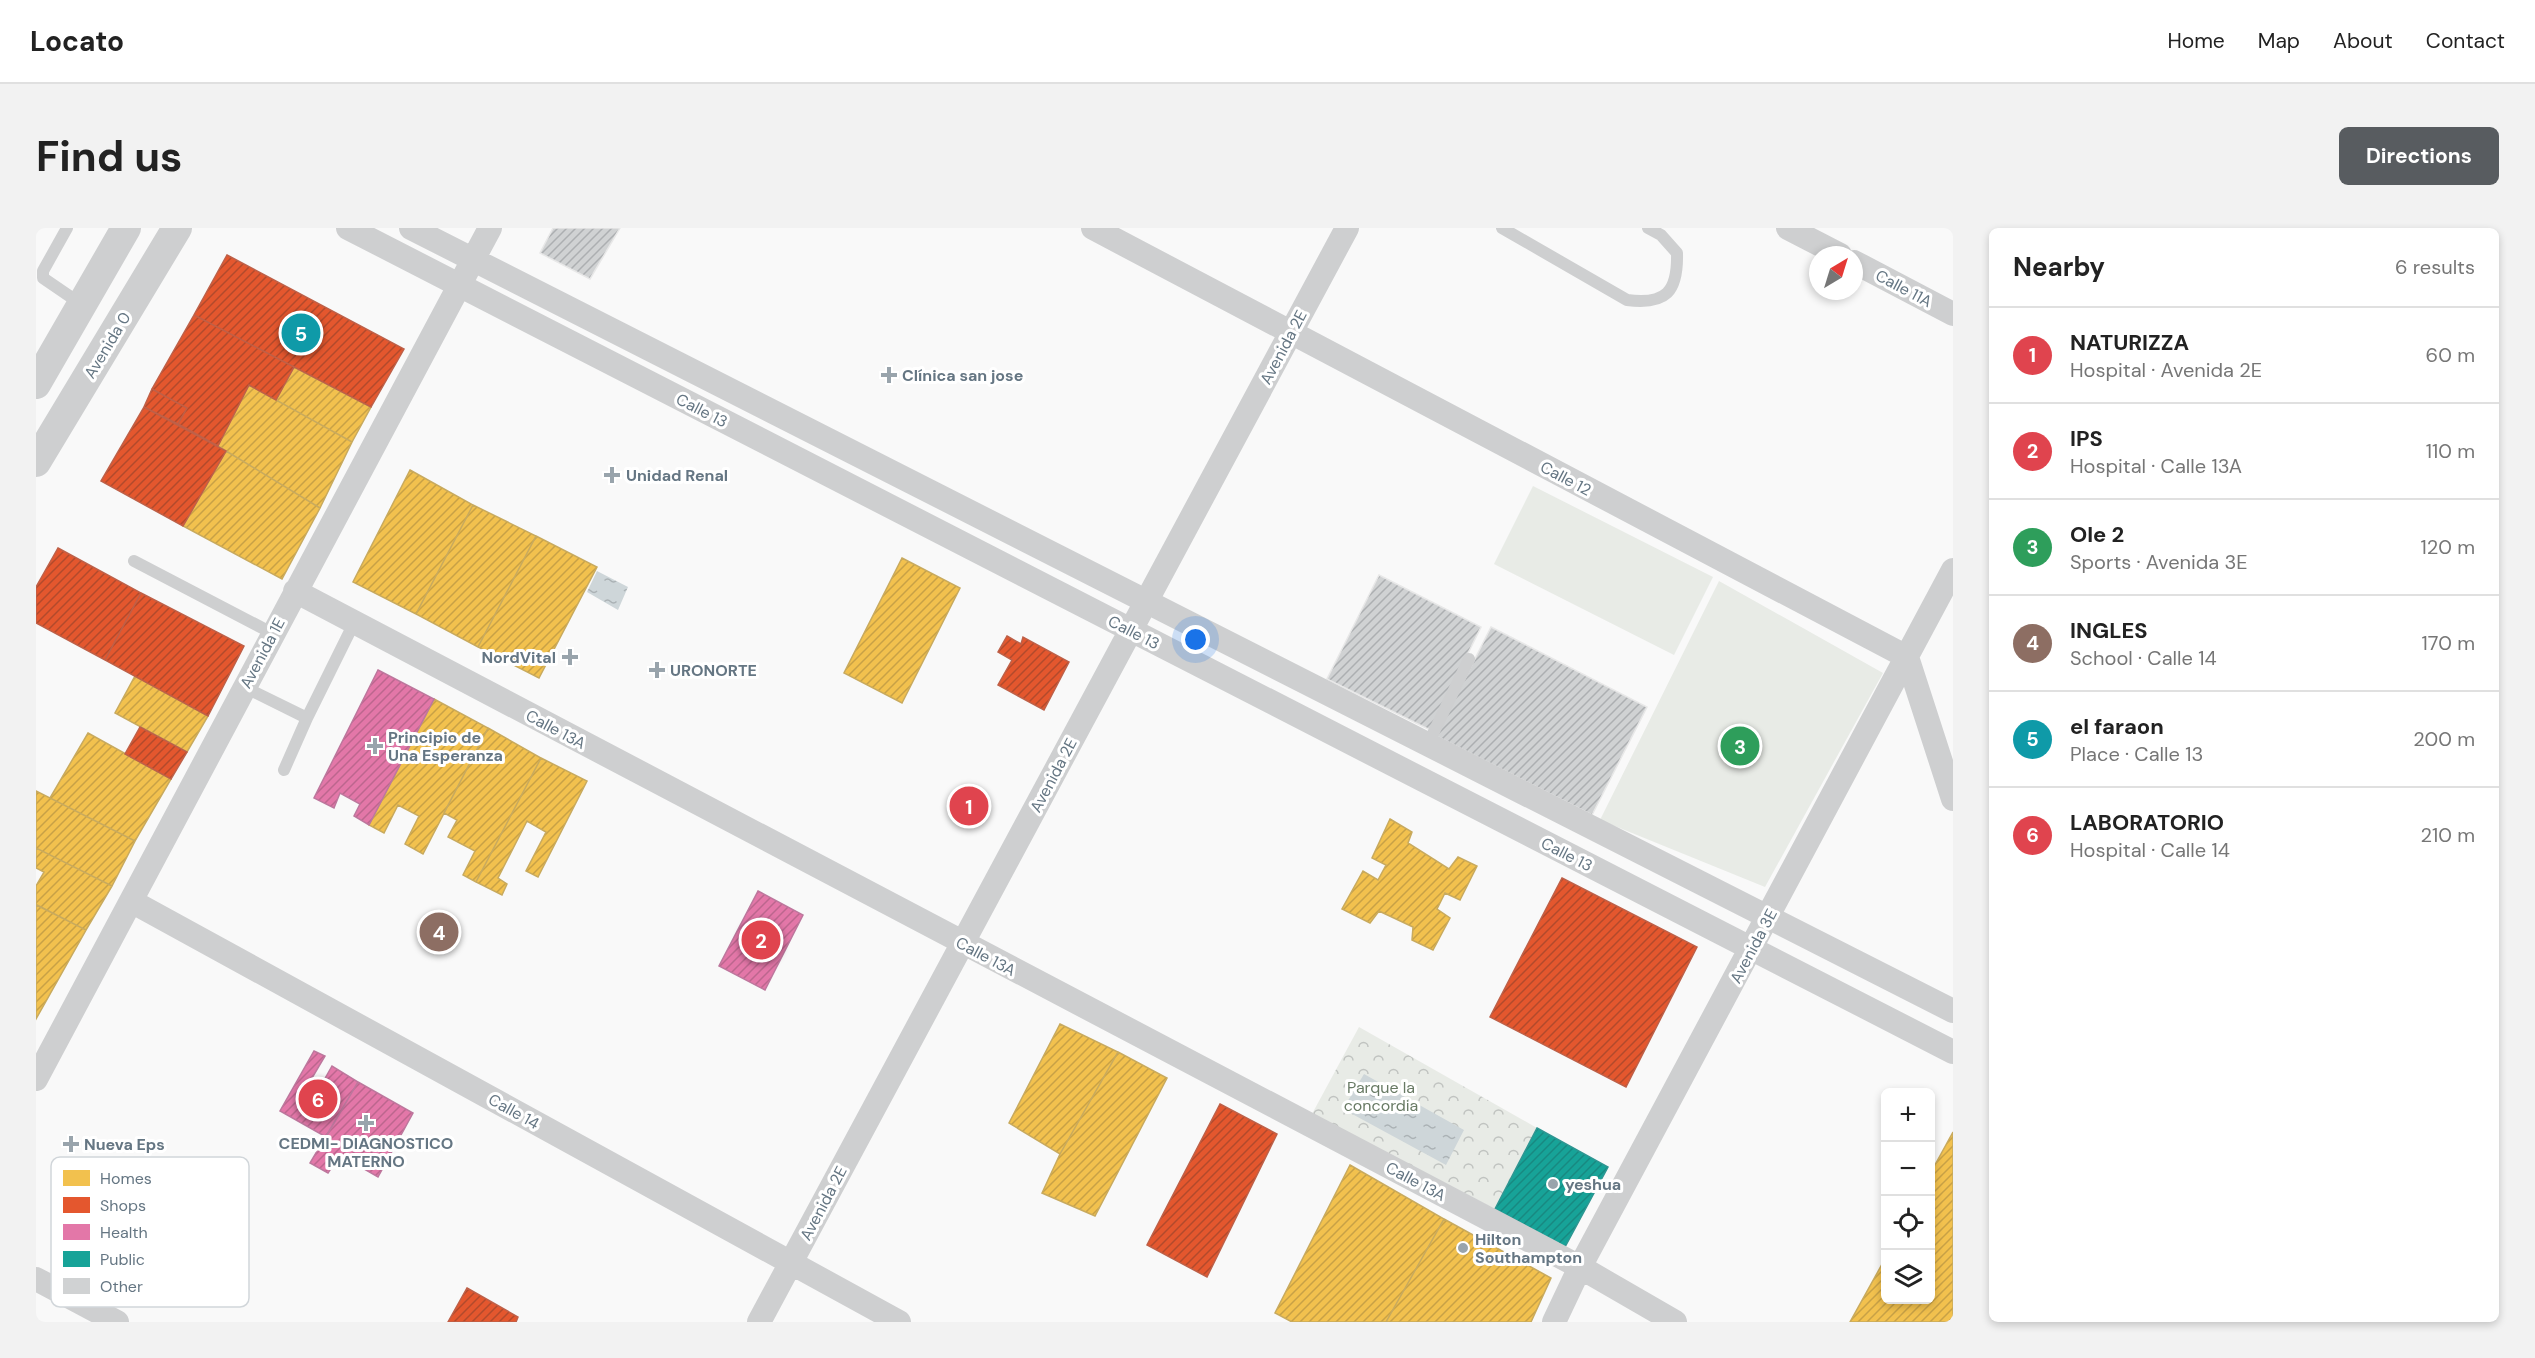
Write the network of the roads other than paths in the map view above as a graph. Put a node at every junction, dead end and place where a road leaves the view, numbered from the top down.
1 (66, 228) edge
2 (126, 228) edge
3 (177, 228) edge
4 (348, 228) edge
5 (411, 228) edge
6 (490, 228) edge
7 (1093, 228) edge
8 (1347, 228) edge
9 (1502, 228) edge
10 (1648, 228) edge
11 (1788, 228) edge
12 (1823, 246) edge
13 (474, 260) junction
14 (1863, 267) edge
15 (458, 285) junction
16 (82, 305) junction
17 (1953, 314) edge
18 (1290, 334) junction
19 (36, 384) edge
20 (36, 462) edge
21 (134, 561) dead end
22 (1953, 570) edge
23 (295, 591) junction
24 (1146, 602) junction
25 (354, 623) junction
26 (1131, 630) junction
27 (272, 633) junction
28 (1907, 657) junction
29 (1469, 659) dead end
30 (244, 687) junction
31 (307, 718) junction
32 (1428, 744) junction
33 (284, 770) dead end
34 (1953, 800) edge
35 (131, 901) junction
36 (1768, 917) junction
37 (962, 943) junction
38 (1751, 949) junction
39 (1953, 1011) edge
40 (1953, 1052) edge
41 (36, 1079) edge
42 (791, 1263) junction
43 (1580, 1268) junction
44 (36, 1279) edge
45 (51, 1287) edge
46 (89, 1307) edge
47 (117, 1322) edge
48 (759, 1322) edge
49 (898, 1322) edge
50 (1554, 1322) edge
51 (1675, 1322) edge

1 - 16 lane
2 - 16 street
3 - 20 street, Avenida 0
4 - 15 street, Calle 13
5 - 13 street, Calle 13
6 - 13 street, Avenida 1E
7 - 18 street, Calle 12
8 - 18 street, Avenida 2E
9 - 10 lane
11 - 12 street
13 - 15 street, Avenida 1E
13 - 24 street, Calle 13
14 - 17 street, Calle 11A
15 - 23 street, Avenida 1E
15 - 26 street, Calle 13
16 - 19 street
18 - 24 street, Avenida 2E
18 - 28 street, Calle 12
21 - 27 lane
22 - 28 street, Avenida 3E
23 - 25 street, Calle 13A
23 - 27 street, Avenida 1E
24 - 26 street, Avenida 2E
24 - 32 street, Calle 13
25 - 31 lane
25 - 37 street, Calle 13A
26 - 37 street, Avenida 2E
26 - 38 street, Calle 13
27 - 30 street, Avenida 1E
28 - 34 street
28 - 36 street, Avenida 3E
29 - 32 lane
30 - 31 lane
30 - 35 street, Avenida 1E
31 - 33 lane
32 - 36 street, Calle 13
35 - 41 street, Avenida 1E
35 - 42 street, Calle 14
36 - 38 street, Avenida 3E
36 - 39 street, Calle 13
37 - 42 street, Avenida 2E
37 - 43 street, Calle 13A
38 - 40 street, Calle 13
38 - 43 street, Avenida 3E
42 - 48 street, Avenida 2E
42 - 49 street, Calle 14
43 - 50 street, Avenida 3E
43 - 51 street, Calle 13A
44 - 45 street
46 - 47 street

